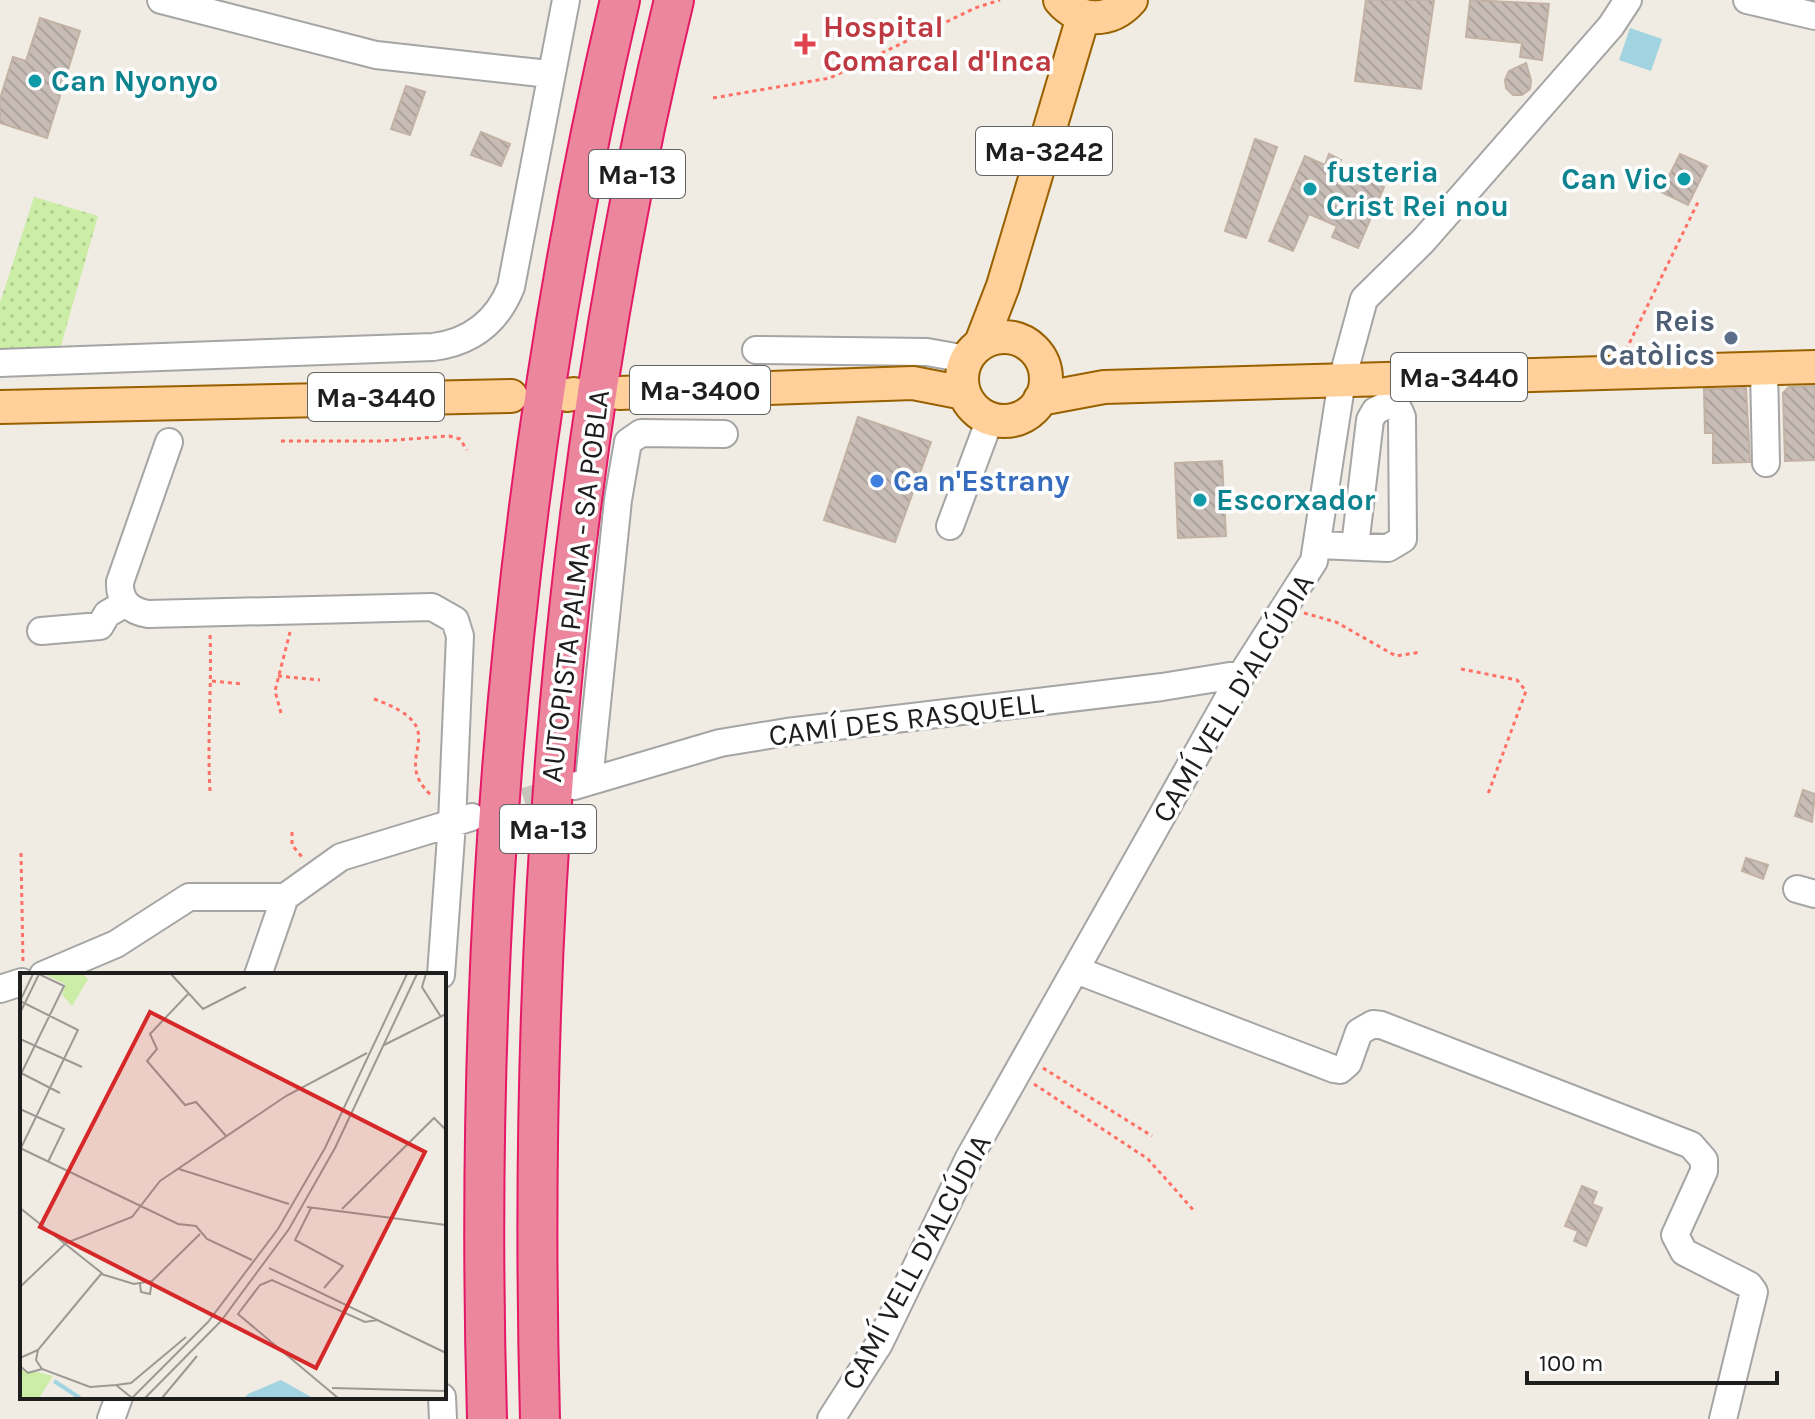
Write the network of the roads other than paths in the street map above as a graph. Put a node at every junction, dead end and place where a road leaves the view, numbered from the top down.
1 (161, 0) edge
2 (566, 0) edge
3 (605, 0) edge
4 (620, 0) edge
5 (674, 0) edge
6 (691, 0) edge
7 (1131, 0) edge
8 (1603, 0) edge
9 (1628, 0) edge
10 (1747, 0) edge
11 (1071, 8) edge
12 (1815, 16) edge
13 (1611, 26) junction
14 (609, 47) junction
15 (549, 74) junction
16 (651, 103) junction
17 (1003, 286) junction
18 (1021, 340) junction
19 (756, 350) dead end
20 (0, 363) edge
21 (968, 366) junction
22 (1815, 367) edge
23 (1764, 369) junction
24 (1342, 380) junction
25 (1042, 385) junction
26 (619, 393) dead end
27 (511, 396) dead end
28 (0, 407) edge
29 (990, 419) junction
30 (724, 434) dead end
31 (169, 442) dead end
32 (1766, 463) dead end
33 (950, 526) dead end
34 (1318, 545) junction
35 (1355, 546) junction
36 (126, 603) junction
37 (41, 631) dead end
38 (1242, 674) junction
39 (459, 817) junction
40 (285, 897) junction
41 (1076, 970) junction
42 (48, 973) edge
43 (259, 973) edge
44 (441, 973) edge
45 (20, 983) edge
46 (0, 989) edge
47 (118, 1399) edge
48 (442, 1399) edge
49 (111, 1419) edge
50 (443, 1419) edge
51 (487, 1419) edge
52 (540, 1419) edge
53 (831, 1419) edge
54 (1723, 1419) edge

1 - 15 street
2 - 15 street
3 - 14 highway
4 - 14 highway, AUTOPISTA PALMA - SA POBLA / Ma-13
5 - 16 highway, AUTOPISTA PALMA - SA POBLA / Ma-13
6 - 16 highway
7 - 11 main road, Ma-3242
8 - 13 street
9 - 13 street, CAMÍ VELL D'ALCÚDIA
10 - 12 street
11 - 17 main road, Ma-3242
13 - 24 street, CAMÍ VELL D'ALCÚDIA
14 - 51 highway, AUTOPISTA PALMA - SA POBLA / Ma-13
15 - 20 street
16 - 52 highway, AUTOPISTA PALMA - SA POBLA / Ma-13
17 - 18 main road
17 - 21 main road, Ma-3242
18 - 21 main road, Ma-3400
18 - 25 main road
19 - 21 street
21 - 26 main road, Ma-3400
21 - 29 main road
22 - 23 main road, Ma-3440
23 - 24 main road, Ma-3440
23 - 32 street
24 - 25 main road, Ma-3440
24 - 34 street, CAMÍ VELL D'ALCÚDIA
25 - 29 main road
27 - 28 main road, Ma-3440
29 - 33 street
30 - 38 street, CAMÍ DES RASQUELL
31 - 36 street
34 - 35 street
34 - 38 street, CAMÍ VELL D'ALCÚDIA
35 - 35 street
36 - 37 street
36 - 39 street
38 - 41 street, CAMÍ VELL D'ALCÚDIA
39 - 40 street
39 - 44 street
40 - 42 street
40 - 43 street
41 - 53 street, CAMÍ VELL D'ALCÚDIA
41 - 54 street
45 - 46 street
47 - 49 street
48 - 50 street

